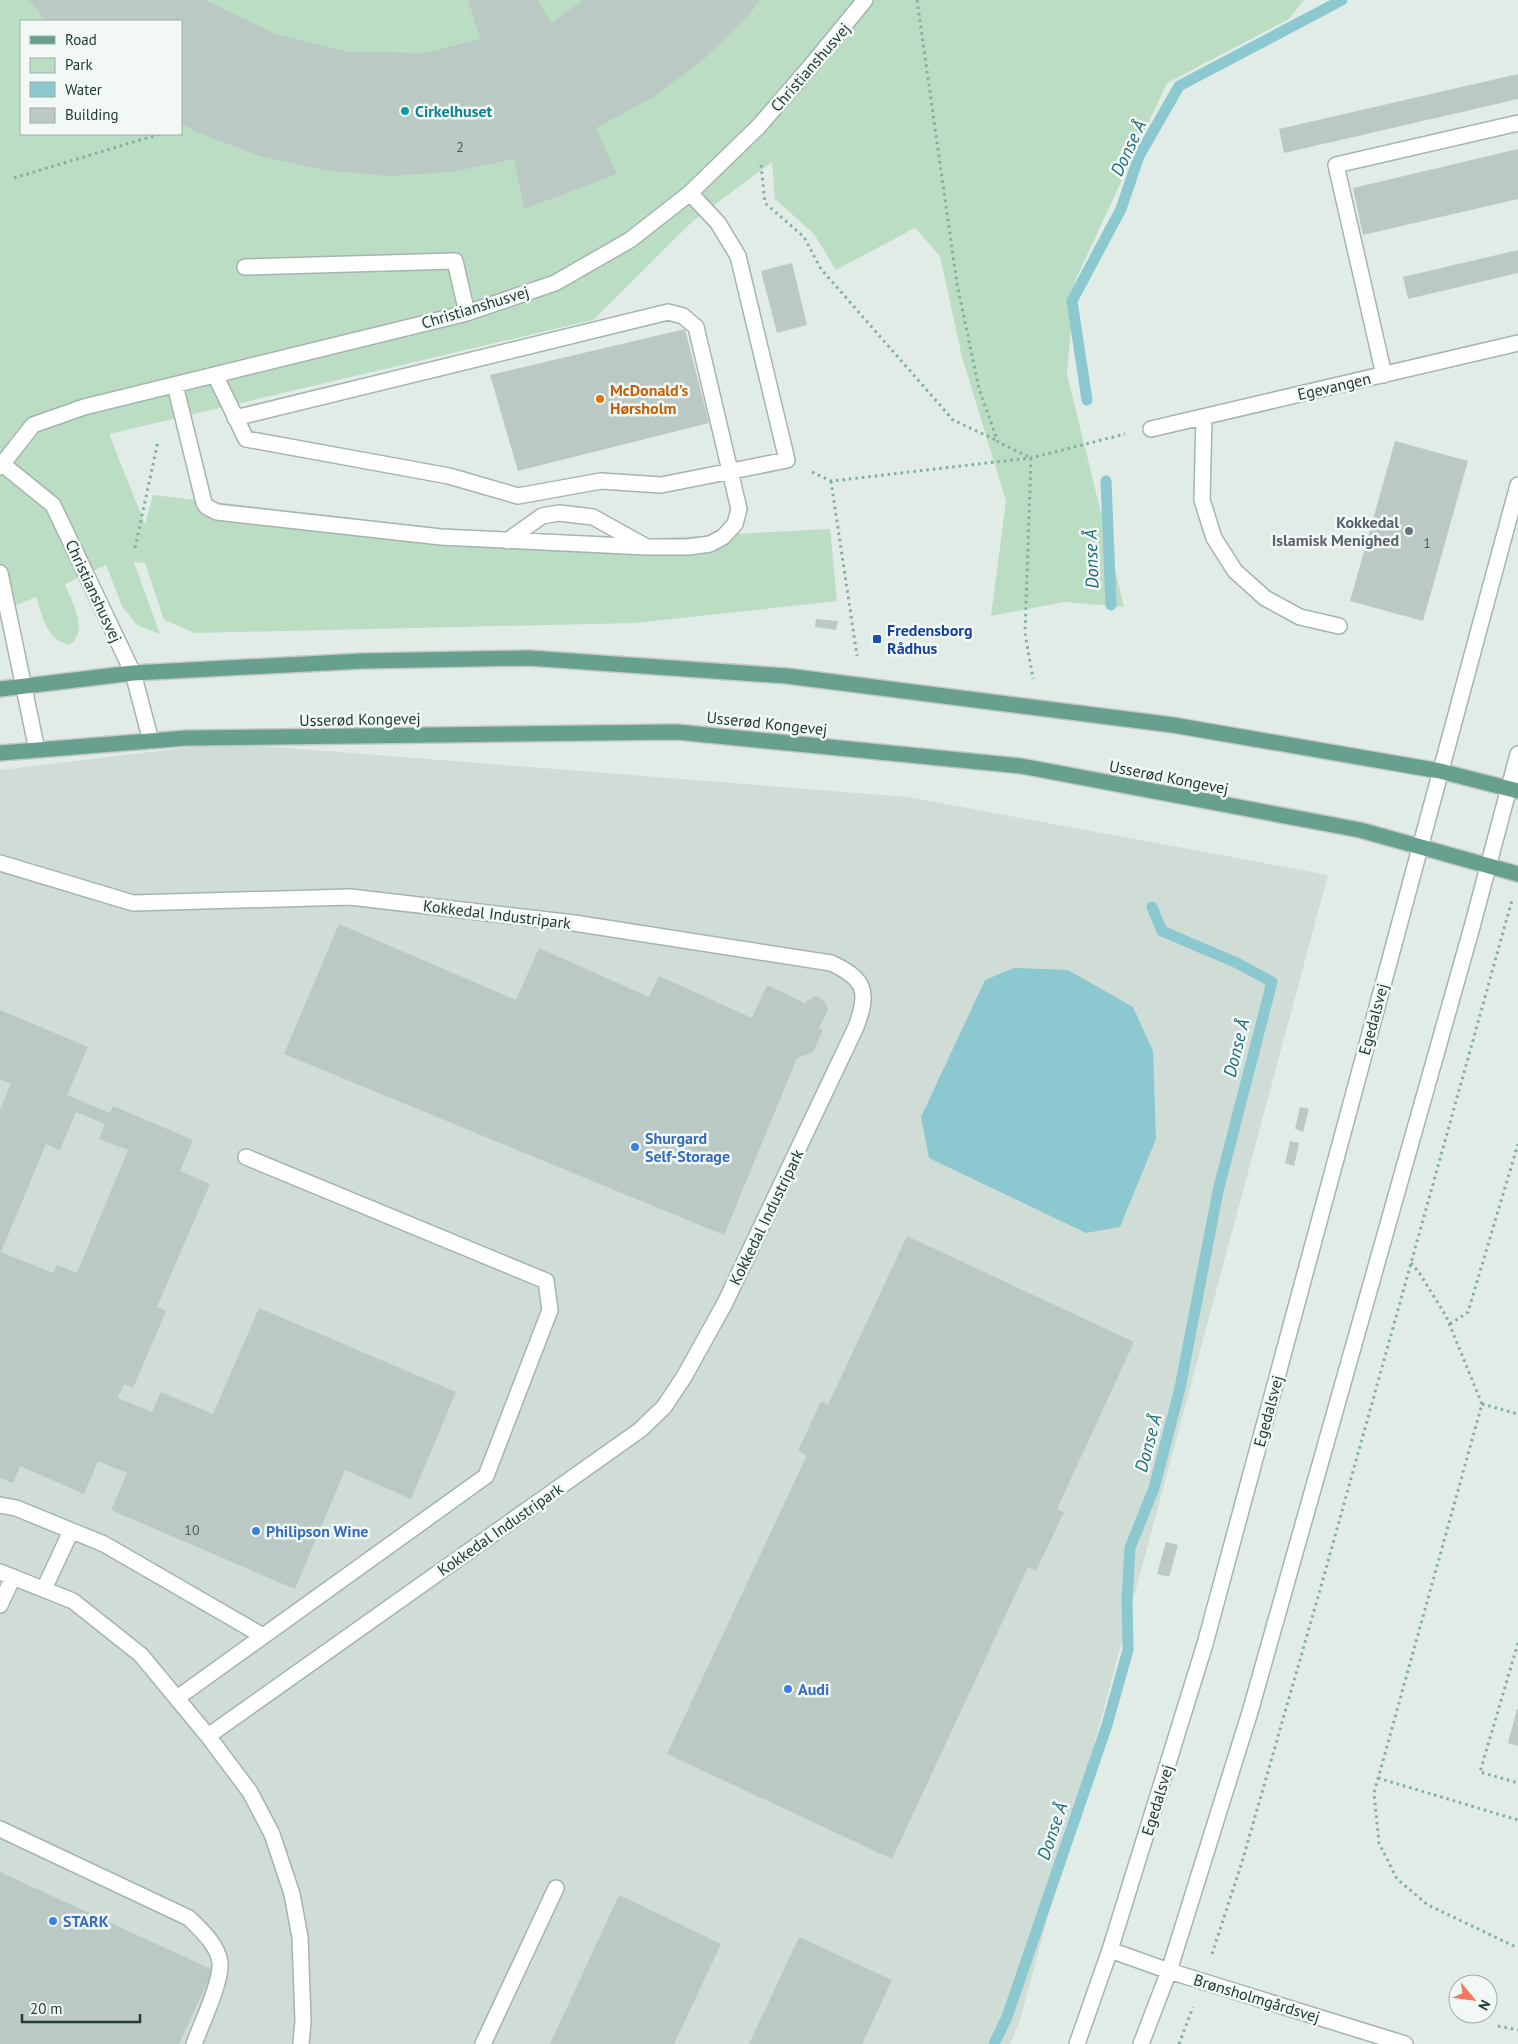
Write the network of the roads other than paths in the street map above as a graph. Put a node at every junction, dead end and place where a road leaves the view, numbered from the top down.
1 (865, 0) edge
2 (1518, 123) edge
3 (690, 193) junction
4 (245, 267) dead end
5 (467, 313) junction
6 (1518, 343) edge
7 (1384, 374) junction
8 (215, 375) junction
9 (175, 385) junction
10 (1204, 416) junction
11 (235, 418) junction
12 (1150, 429) road end
13 (1, 464) edge
14 (730, 472) junction
15 (1518, 485) edge
16 (507, 541) junction
17 (647, 547) junction
18 (0, 573) edge
19 (1339, 626) dead end
20 (133, 673) junction
21 (22, 686) junction
22 (0, 688) edge
23 (151, 741) junction
24 (37, 750) junction
25 (0, 753) edge
26 (1518, 754) edge
27 (1440, 771) junction
28 (1513, 790) edge
29 (1420, 847) junction
30 (0, 863) edge
31 (1489, 865) junction
32 (1518, 874) edge
33 (246, 1157) dead end
34 (0, 1505) edge
35 (71, 1531) junction
36 (7, 1574) edge
37 (44, 1589) junction
38 (0, 1605) edge
39 (263, 1636) junction
40 (177, 1698) junction
41 (208, 1736) junction
42 (0, 1829) edge
43 (556, 1888) dead end
44 (1110, 1950) junction
45 (1169, 1971) junction
46 (194, 2044) edge
47 (301, 2044) edge
48 (483, 2044) edge
49 (1077, 2044) edge
50 (1141, 2044) edge
51 (1406, 2044) edge

1 - 3 street, Christianshusvej
2 - 7 street
3 - 5 street, Christianshusvej
3 - 14 street
4 - 5 street
5 - 8 street, Christianshusvej
6 - 7 street, Egevangen
7 - 10 street, Egevangen
8 - 9 street, Christianshusvej
8 - 11 street
9 - 13 street, Christianshusvej
9 - 16 street
10 - 12 street, Egevangen
10 - 19 street
11 - 14 street
11 - 14 street
13 - 20 street, Christianshusvej
14 - 17 street
15 - 27 street
16 - 17 street
16 - 17 street
18 - 21 street
20 - 21 main road
20 - 23 street, Christianshusvej
20 - 27 main road
21 - 22 main road
21 - 24 street
23 - 24 main road, Usserød Kongevej
23 - 29 main road, Usserød Kongevej
24 - 25 main road, Usserød Kongevej
26 - 28 street
27 - 28 main road
27 - 29 street, Egedalsvej
28 - 31 street
29 - 31 main road, Usserød Kongevej
29 - 44 street, Egedalsvej
30 - 41 street, Kokkedal Industripark
31 - 32 main road, Usserød Kongevej
31 - 45 street
33 - 39 street
34 - 35 street
35 - 37 street
35 - 39 street
36 - 37 street
36 - 38 street
37 - 40 street
39 - 40 street
40 - 41 street
41 - 47 street
42 - 46 street
43 - 48 street
44 - 45 street, Brønsholmgårdsvej
44 - 49 street, Egedalsvej
45 - 50 street
45 - 51 street, Brønsholmgårdsvej

